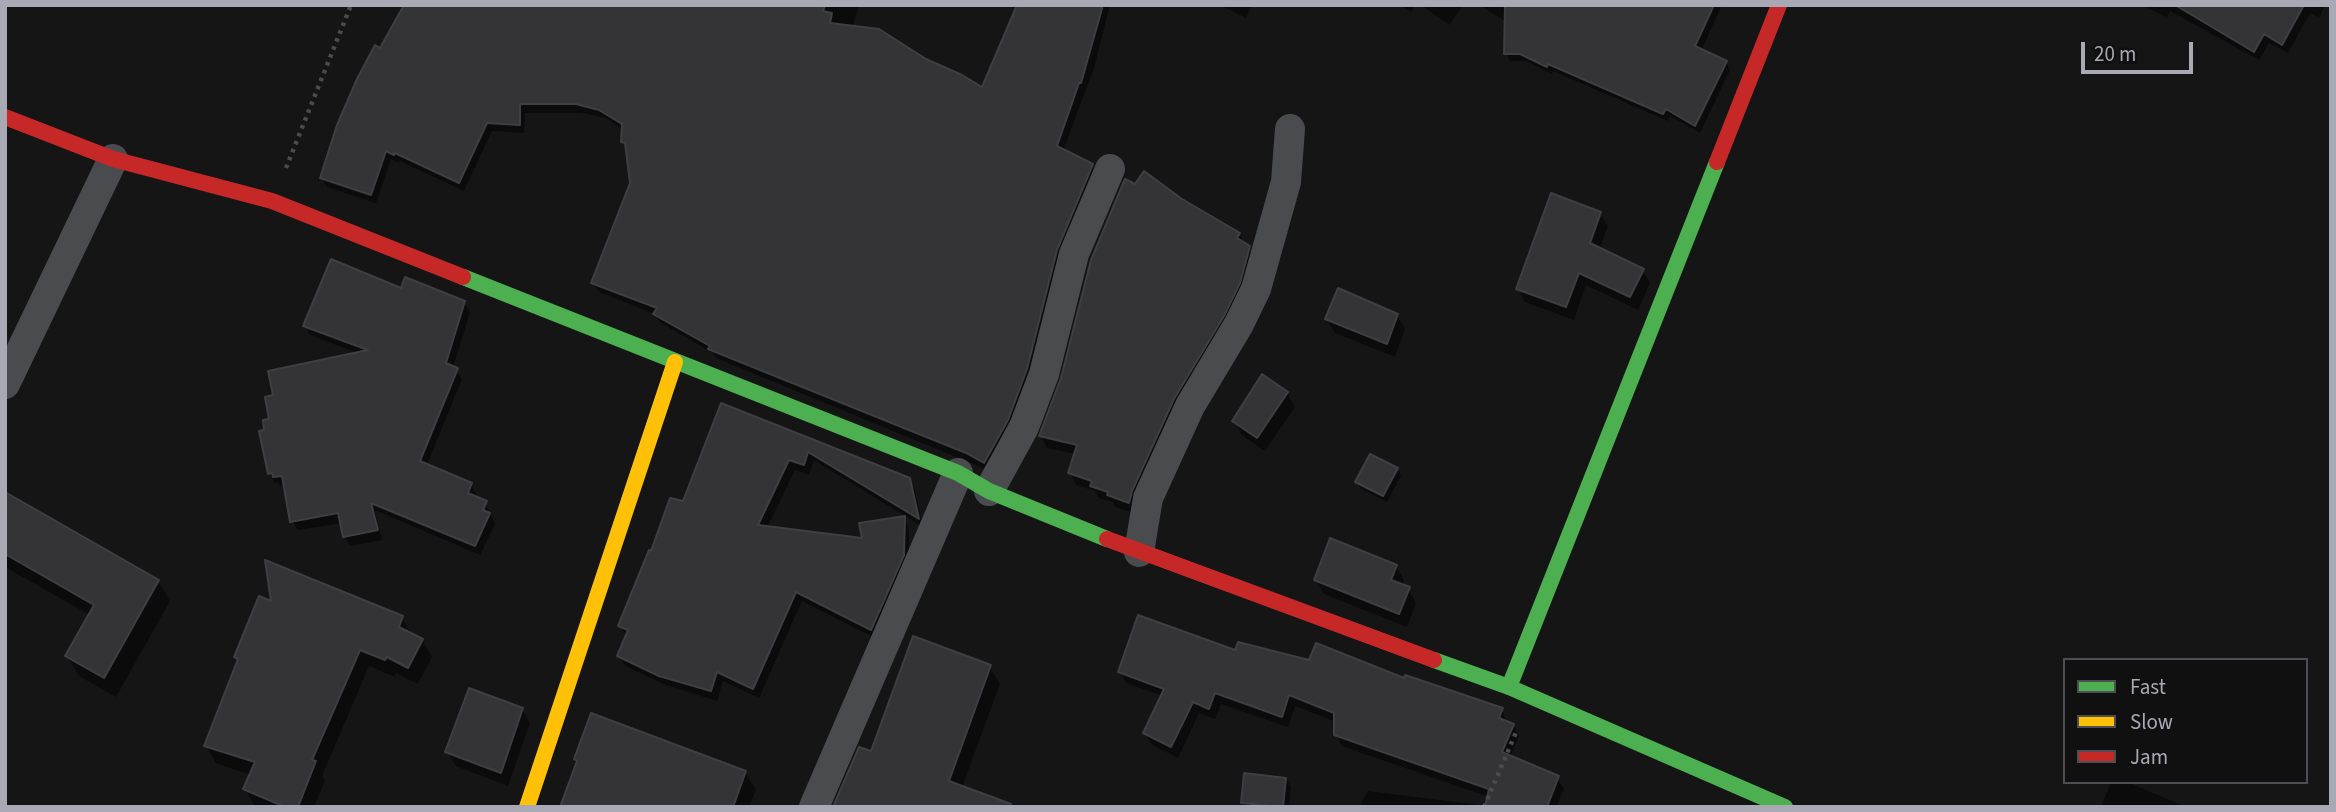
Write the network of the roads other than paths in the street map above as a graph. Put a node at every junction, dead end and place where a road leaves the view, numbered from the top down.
1 (1779, 5) edge
2 (5, 117) edge
3 (1290, 129) dead end
4 (113, 159) junction
5 (1110, 169) dead end
6 (675, 362) junction
7 (5, 384) edge
8 (958, 473) junction
9 (989, 491) junction
10 (1139, 552) junction
11 (1509, 687) junction
12 (527, 807) edge
13 (814, 807) edge
14 (1785, 807) edge

1 - 11 street
2 - 4 street
3 - 10 street
4 - 6 street
4 - 7 street
5 - 9 street
6 - 8 street
6 - 12 street
8 - 9 street
8 - 13 street
9 - 10 street
10 - 11 street
11 - 14 street

